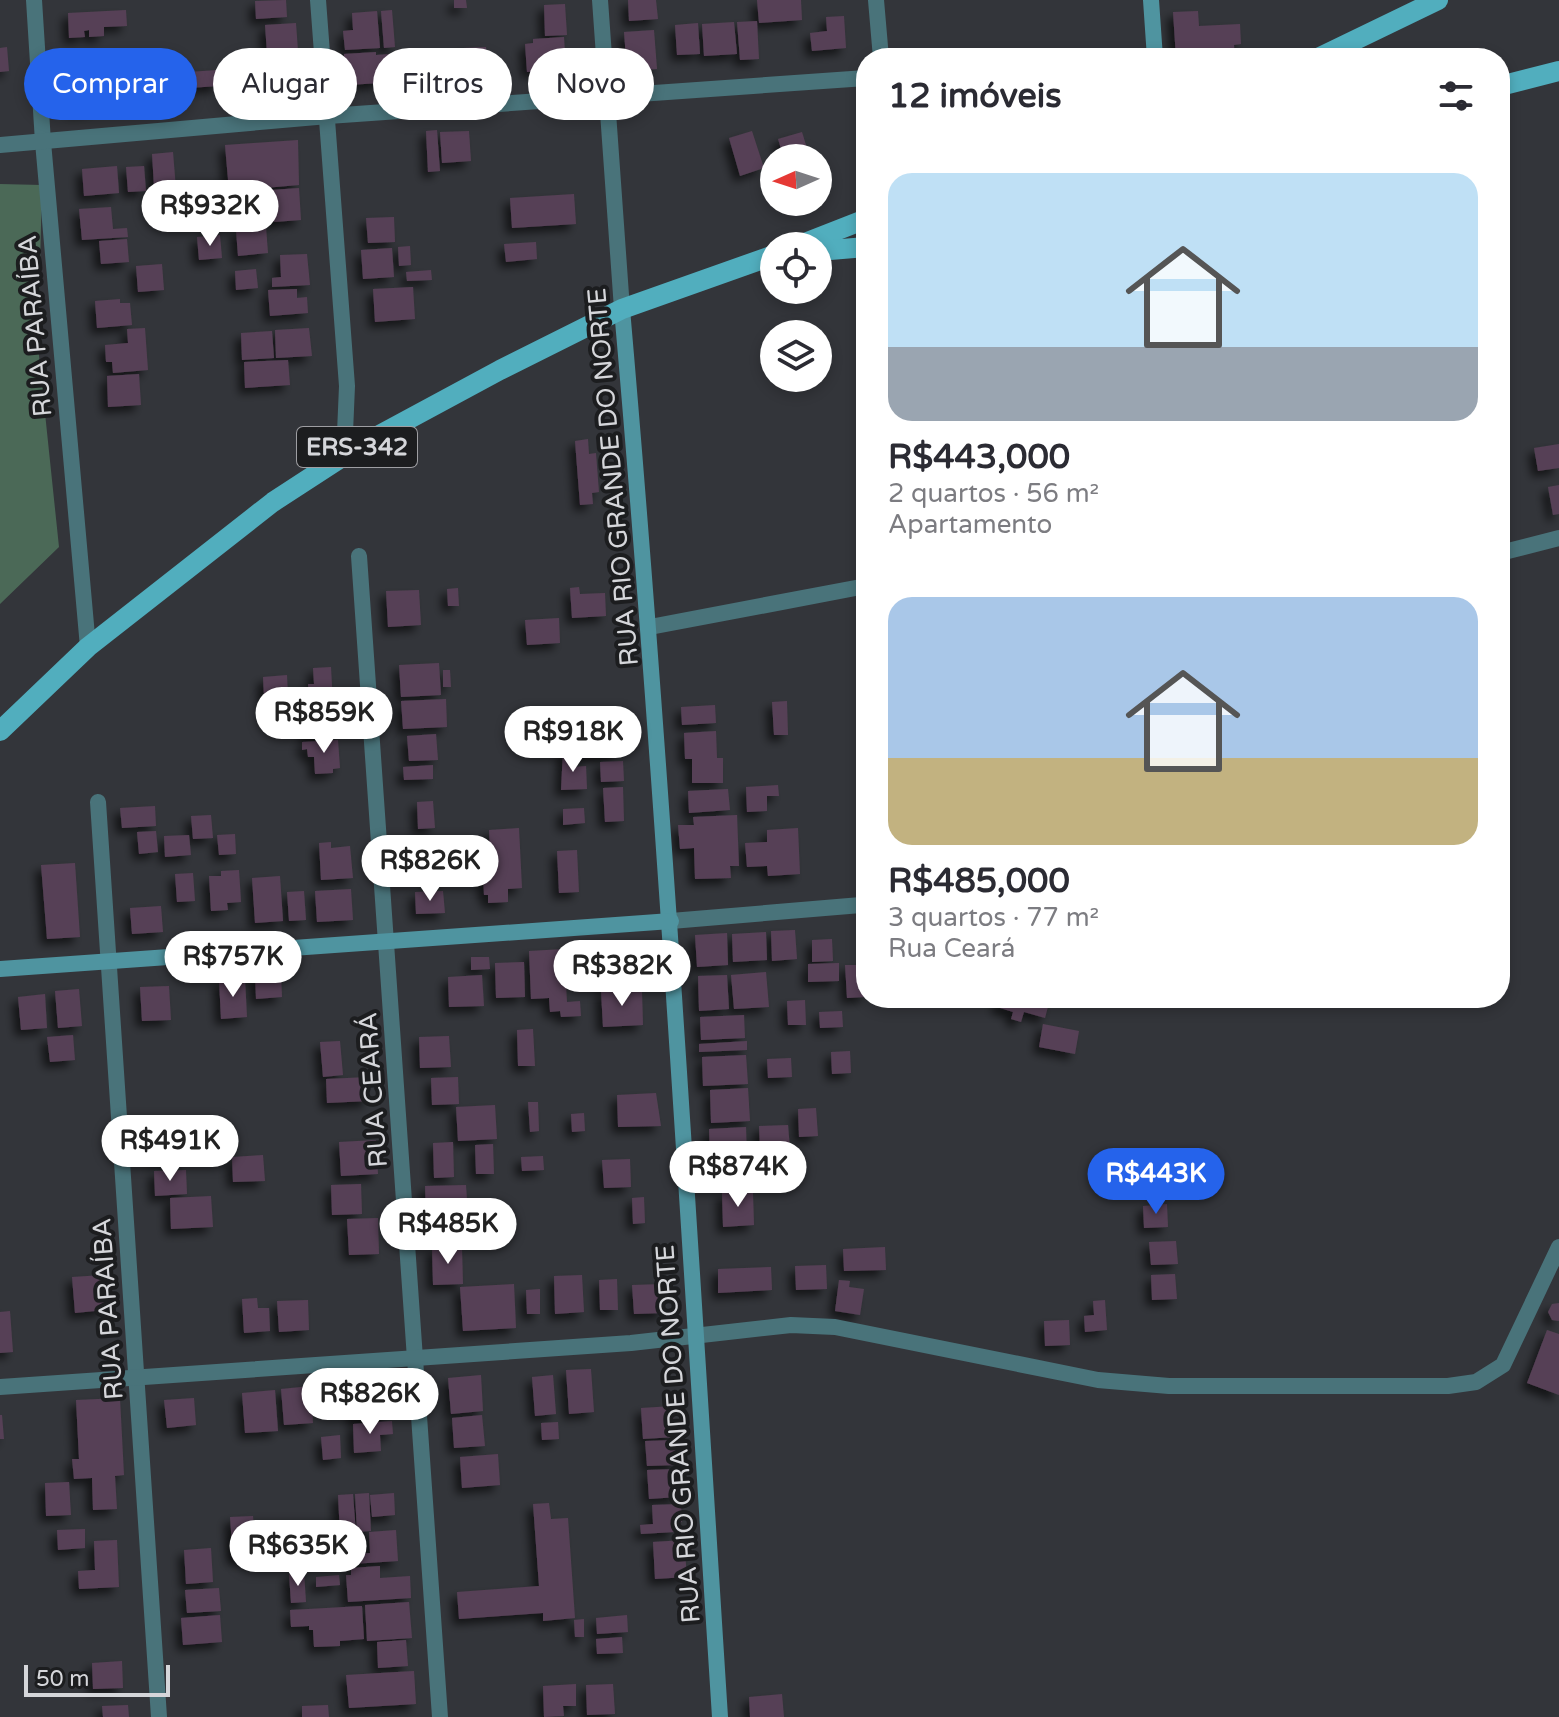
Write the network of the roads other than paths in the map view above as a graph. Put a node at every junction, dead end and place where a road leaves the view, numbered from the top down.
1 (34, 0) edge
2 (318, 0) edge
3 (600, 0) edge
4 (876, 0) edge
5 (1151, 0) edge
6 (1438, 0) edge
7 (322, 48) edge
8 (604, 48) edge
9 (880, 48) edge
10 (1154, 48) edge
11 (1339, 48) edge
12 (1559, 71) edge
13 (856, 79) edge
14 (1510, 83) edge
15 (654, 92) edge
16 (528, 101) edge
17 (357, 114) edge
18 (284, 120) edge
19 (328, 120) edge
20 (610, 120) edge
21 (43, 142) junction
22 (0, 145) edge
23 (856, 223) edge
24 (832, 232) edge
25 (856, 248) edge
26 (832, 250) edge
27 (760, 261) edge
28 (622, 309) junction
29 (344, 456) junction
30 (1559, 538) edge
31 (1510, 550) edge
32 (359, 556) dead end
33 (856, 588) edge
34 (650, 627) junction
35 (88, 647) junction
36 (0, 731) edge
37 (98, 802) dead end
38 (856, 905) edge
39 (671, 921) junction
40 (387, 941) junction
41 (108, 961) junction
42 (0, 969) edge
43 (1559, 1247) edge
44 (696, 1335) junction
45 (415, 1357) junction
46 (136, 1378) junction
47 (0, 1387) edge
48 (159, 1717) edge
49 (440, 1717) edge
50 (720, 1717) edge

1 - 21 street, RUA PARAÍBA
2 - 7 street
3 - 8 street, RUA RIO GRANDE DO NORTE
4 - 9 street
5 - 10 street
6 - 11 main road
12 - 14 main road
13 - 15 street
16 - 17 street
18 - 21 street
19 - 29 street
20 - 28 street, RUA RIO GRANDE DO NORTE
21 - 22 street
21 - 35 street, RUA PARAÍBA
23 - 24 main road
25 - 26 main road
27 - 28 main road, ERS-342
28 - 29 main road, ERS-342
28 - 34 street, RUA RIO GRANDE DO NORTE
29 - 35 main road, ERS-342
30 - 31 street
32 - 40 street, RUA CEARÁ
33 - 34 street
34 - 39 street, RUA RIO GRANDE DO NORTE
35 - 36 main road, ERS-342
37 - 41 street, RUA PARAÍBA
38 - 39 street
39 - 40 street
39 - 44 street, RUA RIO GRANDE DO NORTE
40 - 41 street
40 - 45 street, RUA CEARÁ
41 - 42 street
41 - 46 street, RUA PARAÍBA
43 - 44 street
44 - 45 street
44 - 50 street, RUA RIO GRANDE DO NORTE
45 - 46 street
45 - 49 street, RUA CEARÁ
46 - 47 street
46 - 48 street, RUA PARAÍBA

